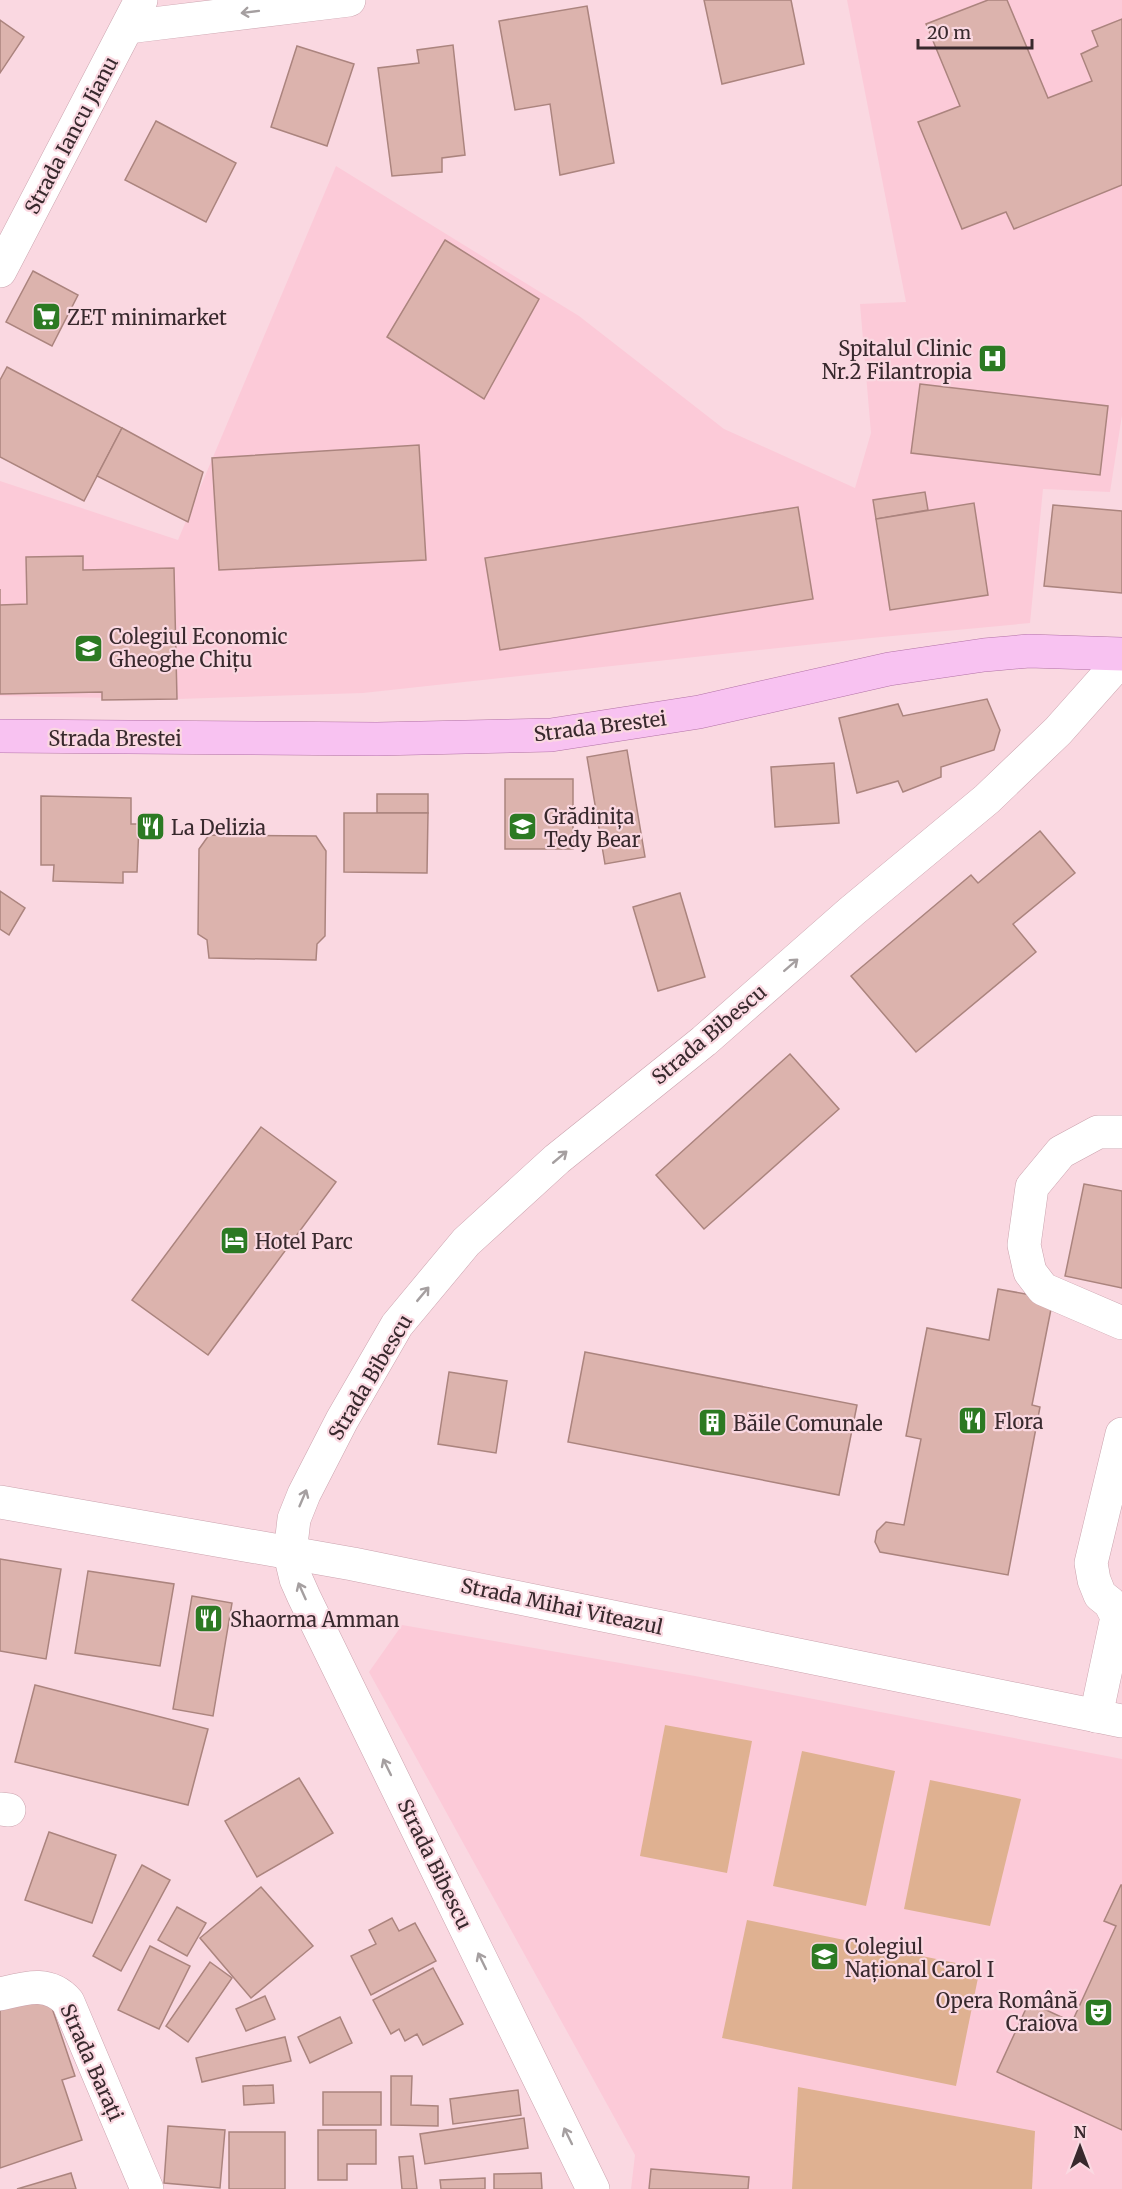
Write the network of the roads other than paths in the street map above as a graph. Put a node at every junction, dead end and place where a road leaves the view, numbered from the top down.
1 (350, 0) edge
2 (135, 14) edge
3 (0, 271) edge
4 (1122, 654) edge
5 (1122, 659) edge
6 (0, 736) edge
7 (1122, 1132) edge
8 (1122, 1323) edge
9 (1122, 1434) edge
10 (0, 1502) edge
11 (290, 1554) junction
12 (1109, 1718) edge
13 (0, 1994) edge
14 (147, 2189) edge
15 (592, 2189) edge

1 -> 2 street
2 - 3 street, Strada Iancu Jianu
4 - 6 main road, Strada Brestei
11 -> 5 street, Strada Bibescu
7 - 8 street
9 - 12 street
10 - 11 street, Strada Mihai Viteazul
11 - 12 street, Strada Mihai Viteazul
15 -> 11 street, Strada Bibescu
13 - 14 street, Strada Barați

